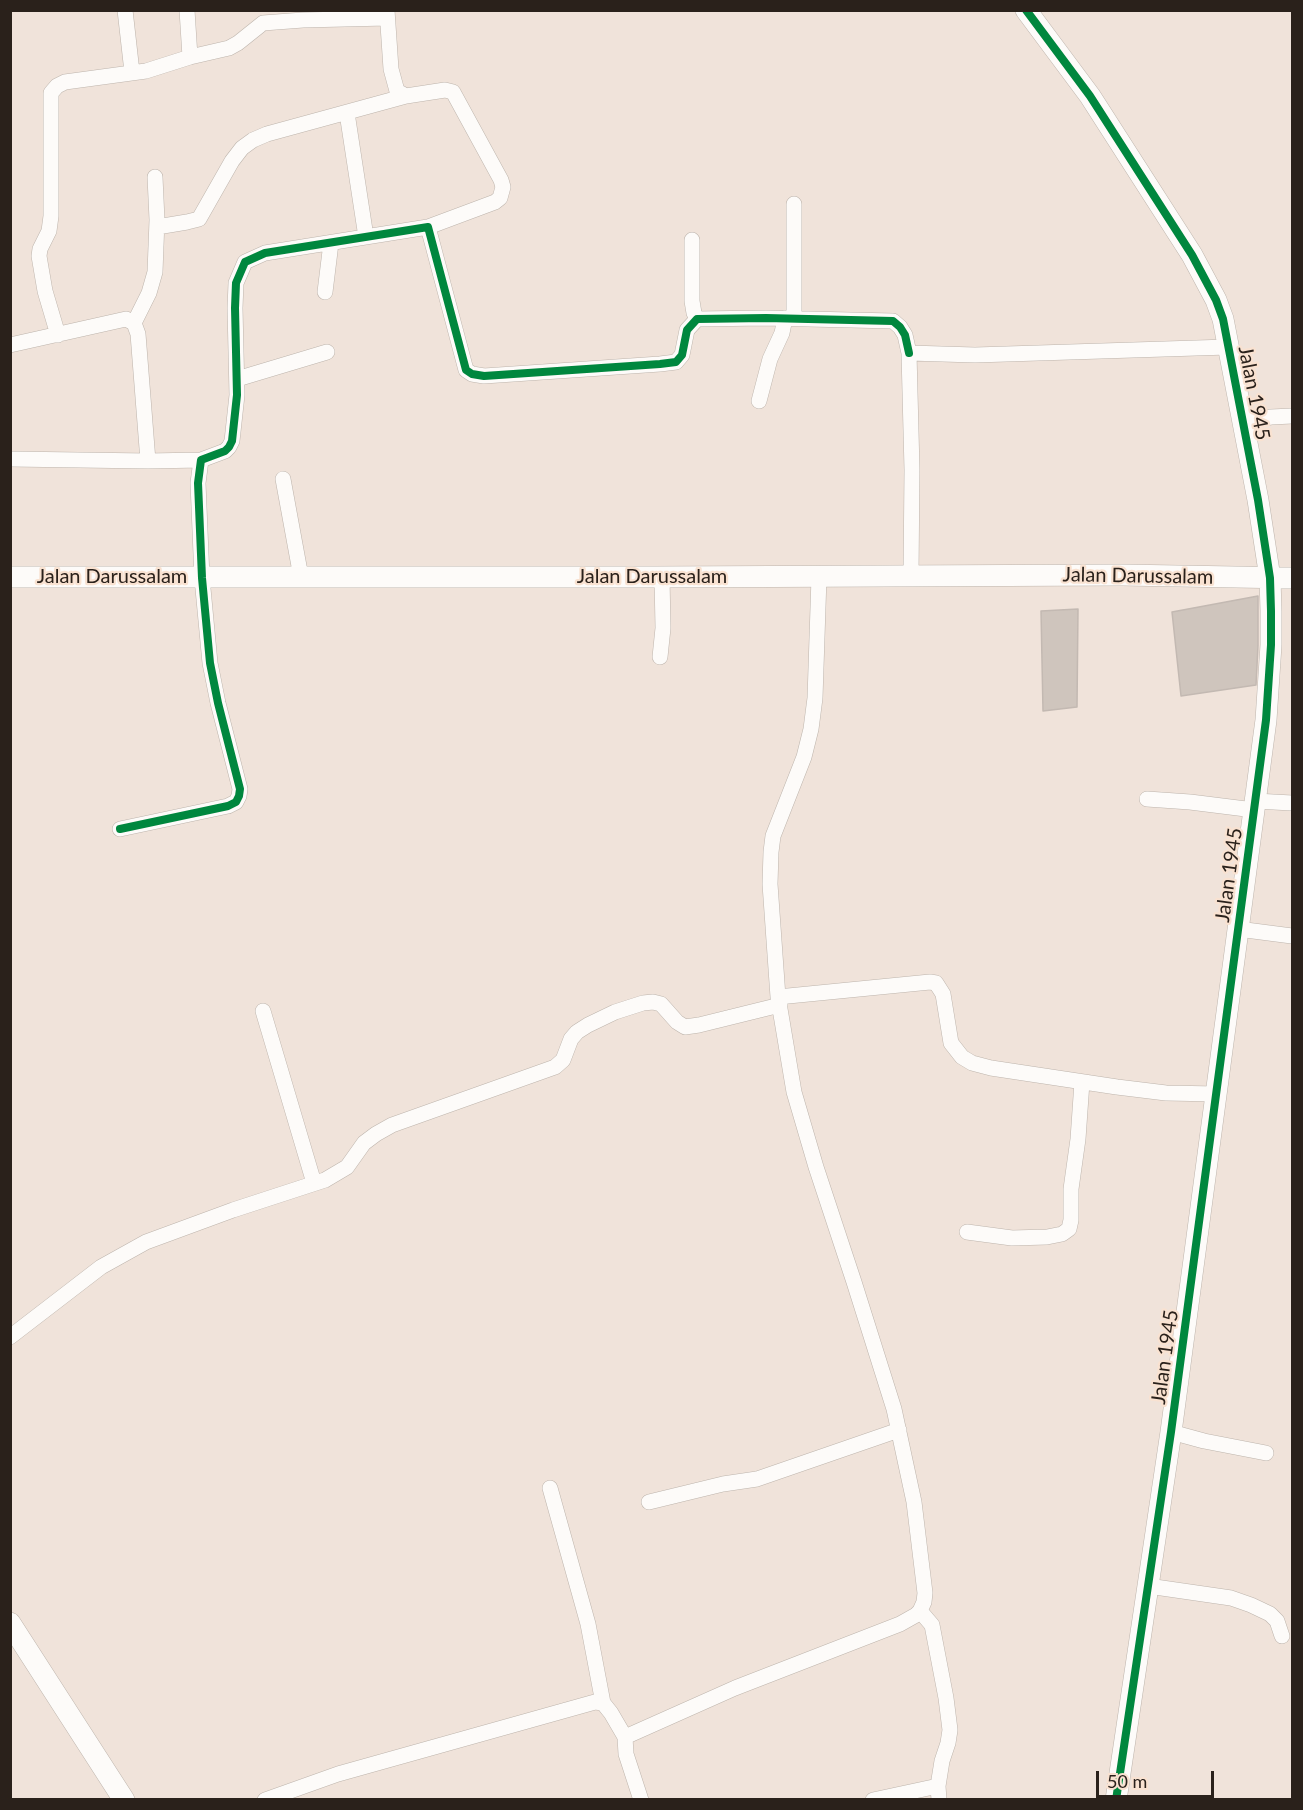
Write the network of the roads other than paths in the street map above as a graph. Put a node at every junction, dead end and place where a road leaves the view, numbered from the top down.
1 (125, 10) edge
2 (187, 10) edge
3 (1026, 10) edge
4 (387, 14) edge
5 (303, 15) edge
6 (190, 57) junction
7 (132, 72) junction
8 (406, 96) junction
9 (347, 113) junction
10 (155, 177) dead end
11 (794, 204) dead end
12 (157, 227) junction
13 (428, 227) junction
14 (366, 237) junction
15 (692, 240) dead end
16 (331, 243) junction
17 (325, 291) dead end
18 (789, 318) junction
19 (697, 319) junction
20 (134, 323) junction
21 (58, 335) junction
22 (10, 345) edge
23 (1228, 347) junction
24 (327, 352) dead end
25 (909, 353) junction
26 (237, 379) junction
27 (759, 401) dead end
28 (1293, 416) edge
29 (1242, 422) junction
30 (10, 459) edge
31 (201, 460) junction
32 (148, 461) junction
33 (283, 479) dead end
34 (910, 575) junction
35 (10, 577) edge
36 (662, 577) junction
37 (819, 577) junction
38 (202, 578) junction
39 (301, 578) junction
40 (1270, 578) junction
41 (1293, 578) edge
42 (660, 657) dead end
43 (1147, 799) dead end
44 (1293, 803) edge
45 (1254, 806) junction
46 (120, 829) dead end
47 (1238, 928) junction
48 (1293, 936) edge
49 (779, 1001) junction
50 (263, 1011) dead end
51 (1082, 1082) junction
52 (1216, 1094) junction
53 (314, 1183) junction
54 (967, 1232) dead end
55 (10, 1337) edge
56 (899, 1430) junction
57 (1172, 1432) junction
58 (1266, 1453) dead end
59 (550, 1488) dead end
60 (649, 1502) dead end
61 (1148, 1586) junction
62 (920, 1611) junction
63 (10, 1623) edge
64 (1282, 1636) dead end
65 (603, 1703) junction
66 (625, 1737) junction
67 (938, 1793) edge
68 (124, 1800) edge
69 (266, 1800) edge
70 (641, 1800) edge
71 (873, 1800) edge
72 (1116, 1800) edge

1 - 7 street
2 - 6 street
3 - 23 street, Jalan 1945
4 - 5 street
4 - 8 street
5 - 6 street
6 - 7 street
7 - 21 street
8 - 9 street
8 - 13 street
9 - 12 street
9 - 14 street
10 - 12 street
11 - 18 street
12 - 20 street
13 - 14 street
13 - 19 street
14 - 16 street
15 - 19 street
16 - 17 street
16 - 26 street
18 - 19 street
18 - 25 street
18 - 27 street
20 - 21 street
20 - 32 street
21 - 22 street
23 - 25 street
23 - 29 street, Jalan 1945
24 - 26 street
25 - 34 street
26 - 31 street
28 - 29 street
29 - 40 street, Jalan 1945
30 - 32 street
31 - 32 street
31 - 38 street
33 - 39 street
34 - 37 street, Jalan Darussalam
34 - 40 street, Jalan Darussalam
35 - 38 street, Jalan Darussalam
36 - 37 street, Jalan Darussalam
36 - 39 street, Jalan Darussalam
36 - 42 street
37 - 49 street
38 - 39 street, Jalan Darussalam
38 - 46 street
40 - 41 street, Jalan Darussalam
40 - 45 street, Jalan 1945
43 - 45 street
44 - 45 street
45 - 47 street, Jalan 1945
47 - 48 street
47 - 52 street, Jalan 1945
49 - 51 street
49 - 53 street
49 - 56 street
50 - 53 street
51 - 52 street
51 - 54 street
52 - 57 street, Jalan 1945
53 - 55 street
56 - 60 street
56 - 62 street
57 - 58 street
57 - 61 street, Jalan 1945
59 - 65 street
61 - 64 street
61 - 72 street, Jalan 1945
62 - 66 street
62 - 67 street
63 - 68 street
65 - 66 street
65 - 69 street
66 - 70 street
67 - 71 street

